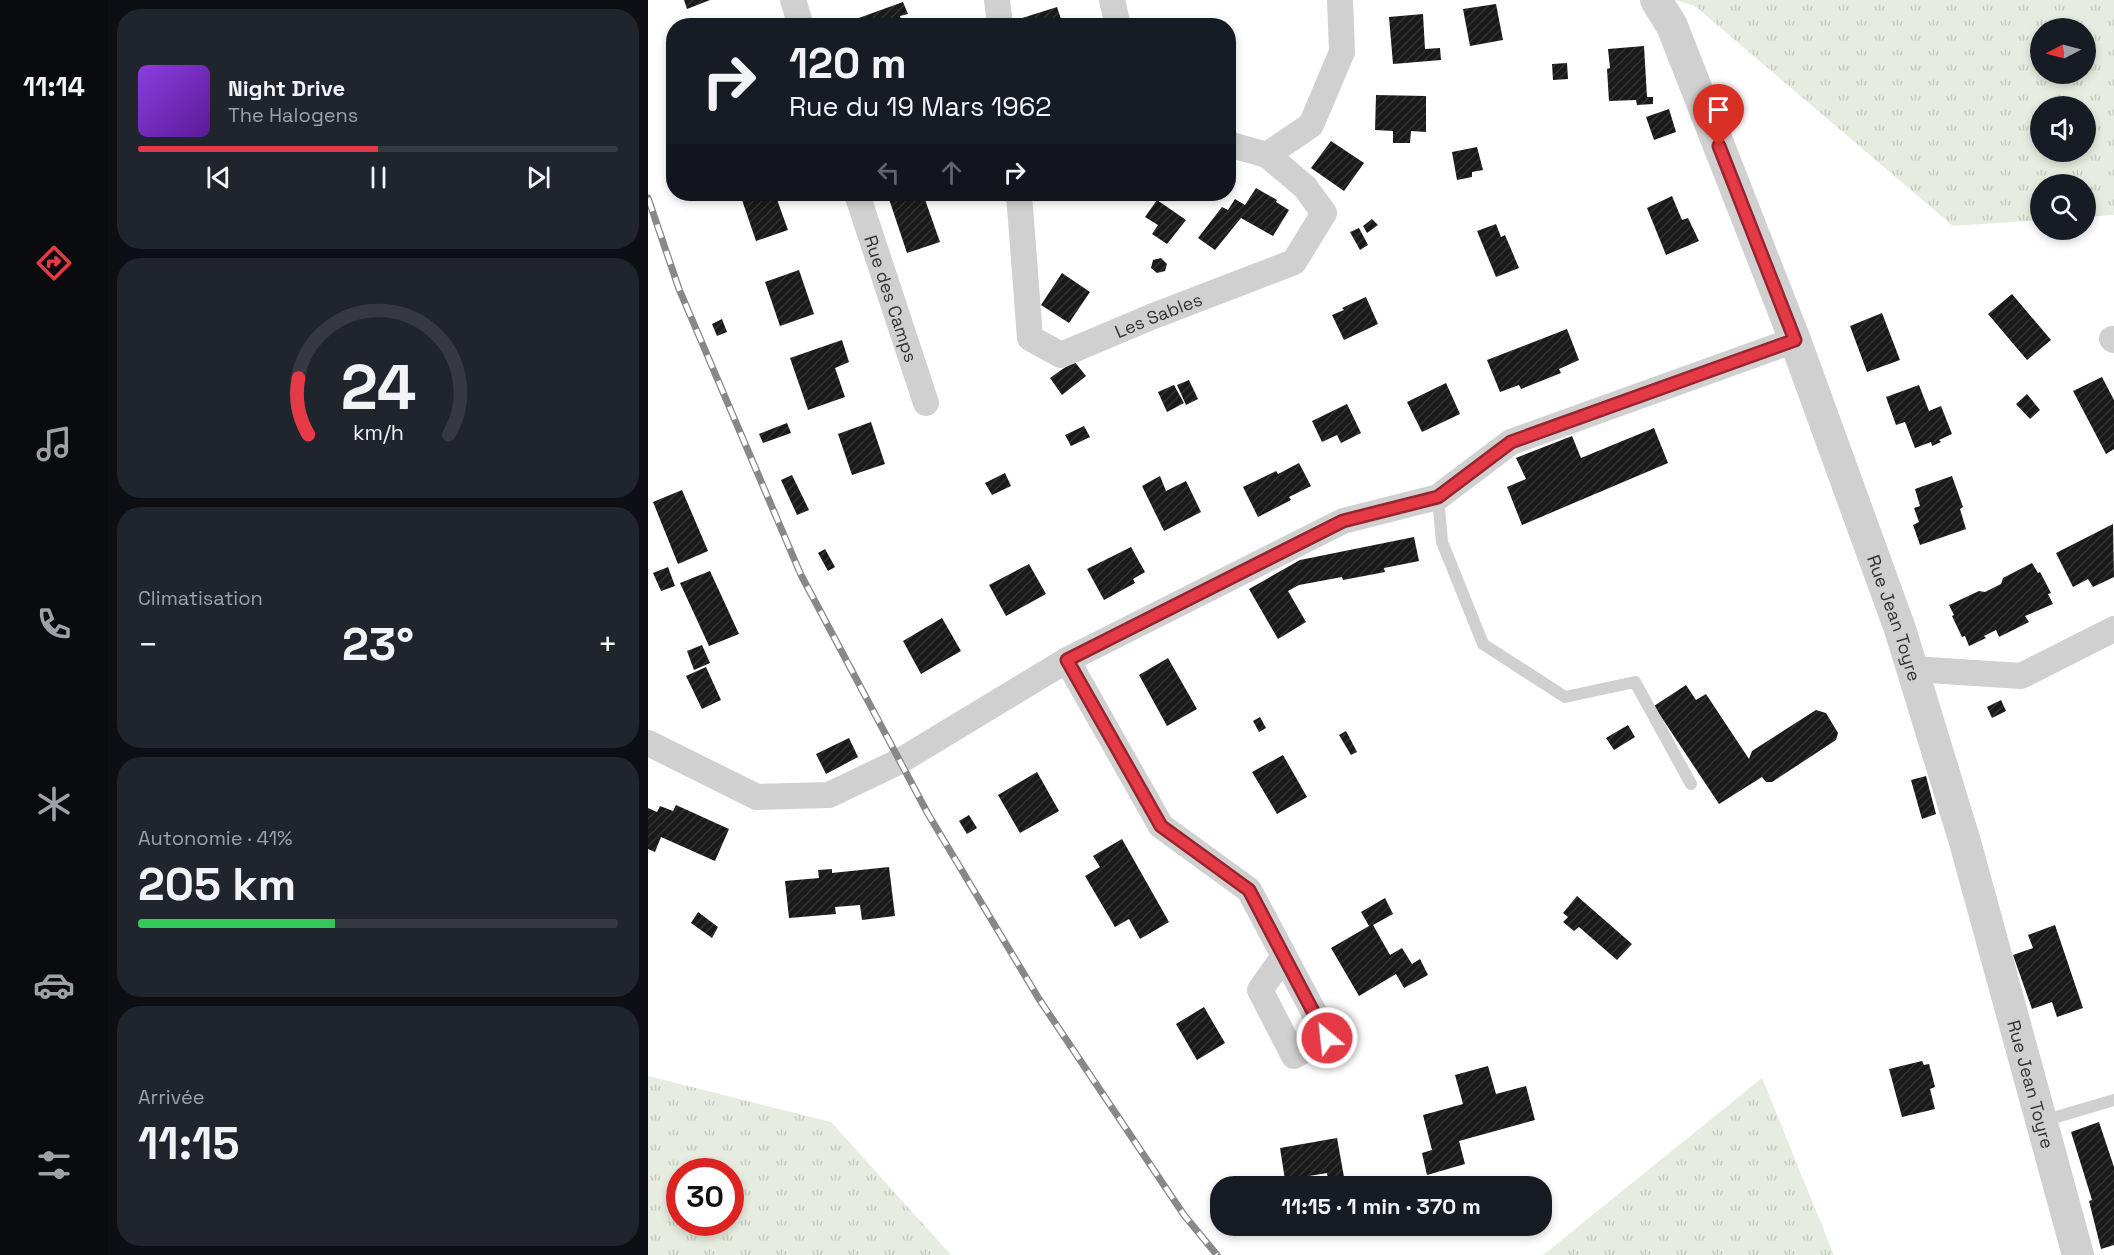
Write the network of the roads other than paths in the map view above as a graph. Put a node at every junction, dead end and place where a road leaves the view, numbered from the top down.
1 (793, 0) edge
2 (997, 0) edge
3 (1112, 0) edge
4 (1340, 0) edge
5 (1656, 0) edge
6 (799, 18) edge
7 (999, 18) edge
8 (1116, 18) edge
9 (1236, 146) edge
10 (1268, 155) junction
11 (859, 201) edge
12 (1020, 201) edge
13 (1795, 340) junction
14 (926, 403) dead end
15 (1438, 497) junction
16 (2114, 629) edge
17 (1067, 660) junction
18 (1912, 669) junction
19 (648, 743) edge
20 (1691, 784) dead end
21 (1284, 956) dead end
22 (2114, 1100) edge
23 (2043, 1121) junction
24 (2078, 1255) edge

1 - 6 street
2 - 7 street
3 - 8 street
4 - 10 street
5 - 13 street, Rue Jean Toyre
9 - 10 street
10 - 12 street, Les Sables
11 - 14 street, Rue des Camps
13 - 15 street
13 - 18 street, Rue Jean Toyre
15 - 17 street
15 - 20 lane
16 - 18 street
17 - 19 street
17 - 21 street
18 - 23 street, Rue Jean Toyre
22 - 23 lane
23 - 24 street, Rue Jean Toyre

